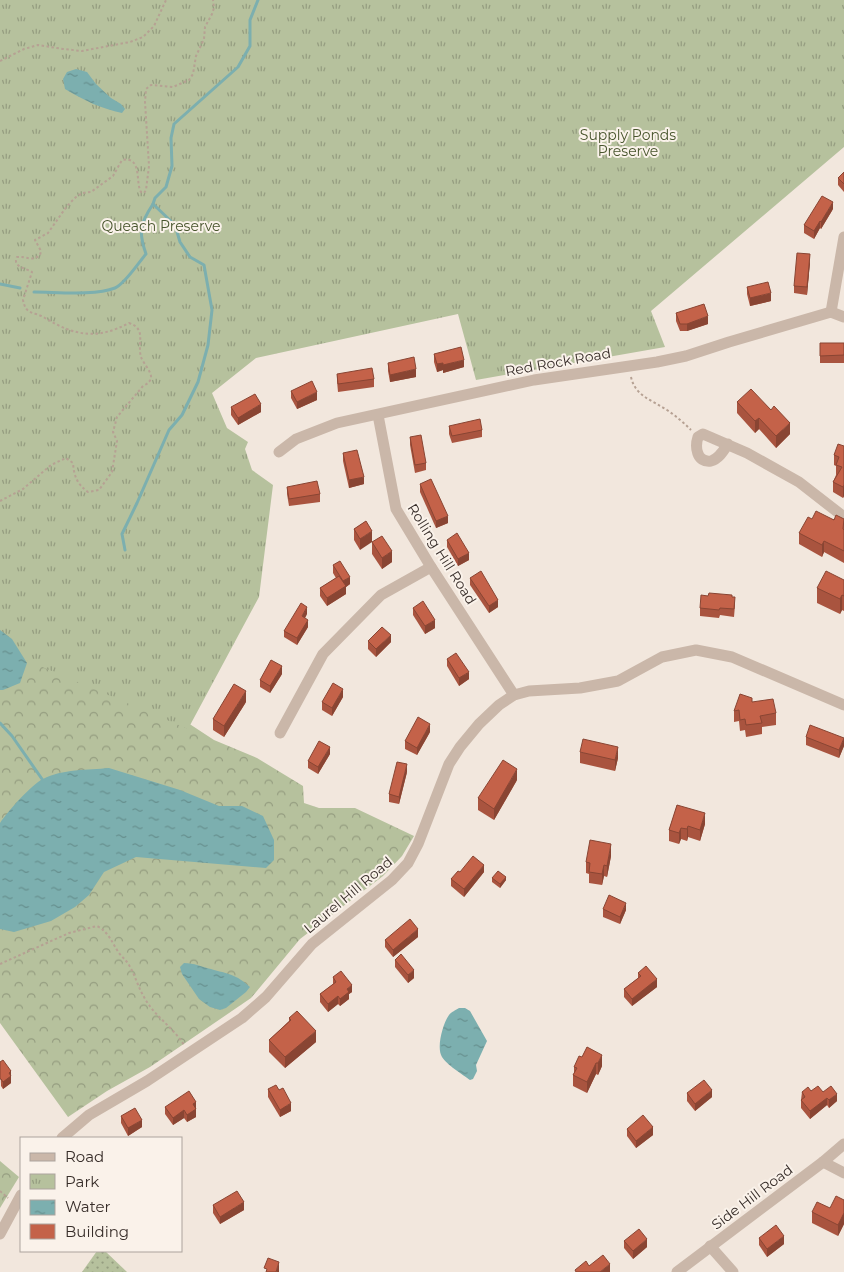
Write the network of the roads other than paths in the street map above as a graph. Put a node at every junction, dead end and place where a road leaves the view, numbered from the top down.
1 (844, 237) edge
2 (831, 312) junction
3 (844, 317) edge
4 (378, 415) junction
5 (728, 444) junction
6 (279, 452) dead end
7 (844, 517) edge
8 (431, 567) junction
9 (514, 695) junction
10 (844, 705) edge
11 (280, 733) dead end
12 (63, 1137) edge
13 (844, 1144) edge
14 (823, 1162) junction
15 (844, 1174) edge
16 (20, 1197) edge
17 (0, 1234) edge
18 (710, 1246) junction
19 (676, 1272) edge
20 (734, 1272) edge

1 - 2 street
2 - 3 street
2 - 4 street, Red Rock Road
4 - 6 street, Red Rock Road
4 - 8 street, Rolling Hill Road
5 - 5 street
5 - 7 street
8 - 9 street, Rolling Hill Road
8 - 11 street
9 - 10 street, Laurel Hill Road
9 - 12 street, Laurel Hill Road
13 - 14 street, Side Hill Road
14 - 15 street
14 - 18 street, Side Hill Road
16 - 17 street
18 - 19 street, Side Hill Road
18 - 20 street

